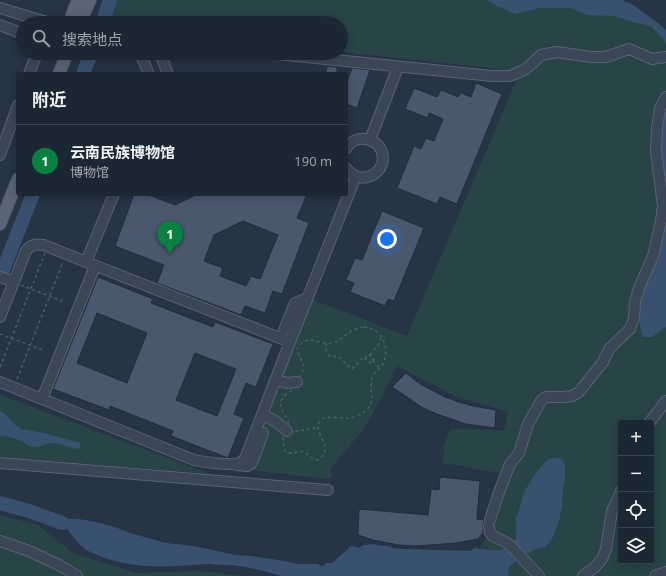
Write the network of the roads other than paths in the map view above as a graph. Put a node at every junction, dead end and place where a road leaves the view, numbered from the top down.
1 (78, 0) edge
2 (90, 0) edge
3 (0, 8) edge
4 (27, 16) edge
5 (72, 16) edge
6 (83, 16) edge
7 (0, 25) edge
8 (16, 31) edge
9 (34, 60) edge
10 (64, 60) edge
11 (143, 60) edge
12 (163, 60) edge
13 (337, 60) edge
14 (665, 60) edge
15 (398, 66) junction
16 (30, 72) edge
17 (60, 72) edge
18 (147, 72) edge
19 (167, 72) edge
20 (666, 97) edge
21 (16, 111) edge
22 (370, 140) junction
23 (348, 147) edge
24 (0, 155) edge
25 (348, 170) edge
26 (356, 176) junction
27 (16, 184) edge
28 (113, 196) edge
29 (0, 224) edge
30 (90, 264) junction
31 (0, 277) edge
32 (14, 282) junction
33 (308, 298) junction
34 (0, 317) edge
35 (284, 330) dead end
36 (290, 342) junction
37 (276, 380) junction
38 (0, 382) edge
39 (297, 382) road end
40 (42, 399) junction
41 (666, 401) edge
42 (262, 414) junction
43 (651, 420) edge
44 (287, 430) road end
45 (263, 433) dead end
46 (0, 463) edge
47 (233, 464) junction
48 (328, 490) dead end
49 (621, 492) edge
50 (0, 541) edge
51 (666, 572) edge
52 (77, 576) edge
53 (539, 576) edge
54 (583, 576) edge
55 (655, 576) edge

1 - 5 main road
2 - 6 main road
3 - 4 street
7 - 8 street
9 - 16 street
10 - 17 main road
11 - 18 street
12 - 19 street
13 - 15 street
14 - 15 street
15 - 22 street
20 - 53 street
21 - 24 street
22 - 23 street
22 - 26 street
25 - 26 street
26 - 33 street
27 - 29 main road
28 - 30 street
30 - 32 street
30 - 36 street
30 - 40 street
31 - 32 street
32 - 34 street
33 - 35 street
33 - 36 street
36 - 37 street
37 - 39 street
37 - 42 street
38 - 40 street
40 - 47 street
41 - 43 street
42 - 44 street
42 - 47 street
45 - 47 street
46 - 48 street
49 - 54 street
50 - 52 street
51 - 55 street

